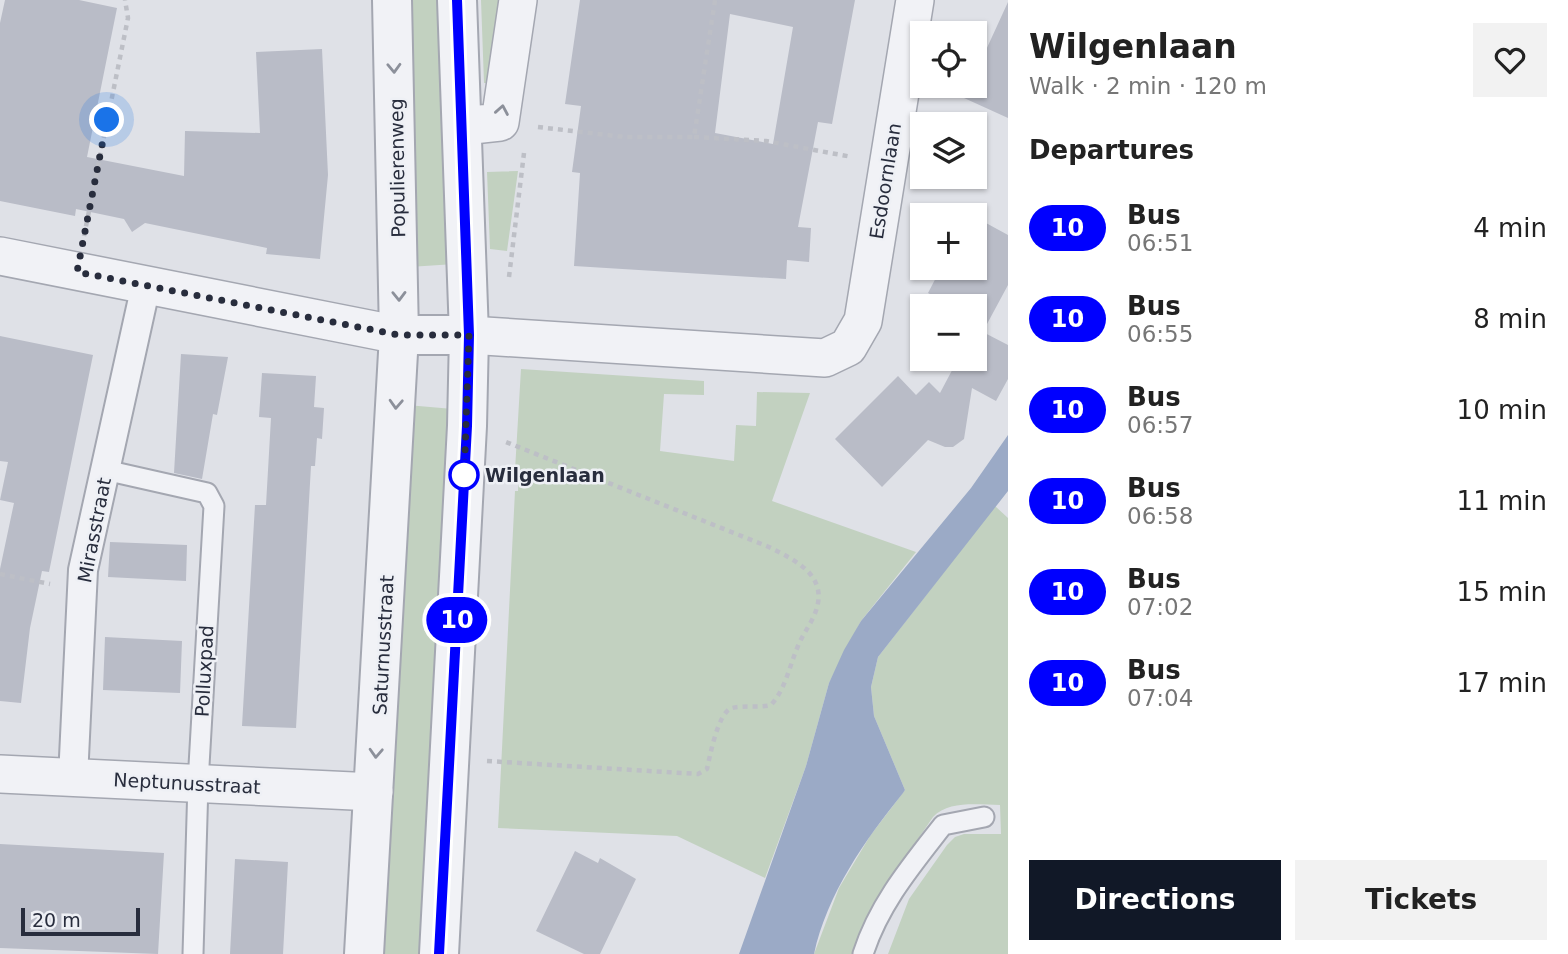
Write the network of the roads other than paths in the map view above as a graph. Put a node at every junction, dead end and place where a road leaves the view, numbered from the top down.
1 (392, 0) edge
2 (457, 0) edge
3 (518, 0) edge
4 (915, 0) edge
5 (463, 125) junction
6 (0, 256) edge
7 (146, 285) junction
8 (399, 335) junction
9 (485, 336) junction
10 (106, 470) junction
11 (0, 774) edge
12 (73, 778) junction
13 (198, 783) junction
14 (374, 792) junction
15 (984, 817) dead end
16 (193, 954) edge
17 (364, 954) edge
18 (439, 954) edge
19 (863, 954) edge

1 -> 8 street, Populierenweg
2 - 5 street
5 -> 3 street
4 - 9 street, Esdoornlaan
5 - 9 street
6 - 7 street
7 - 8 street
7 - 10 street, Mirasstraat
8 - 9 street
8 -> 14 street, Saturnusstraat
9 - 18 street
10 - 12 street, Mirasstraat
10 - 13 lane, Polluxpad
11 - 12 street, Neptunusstraat
12 - 13 street, Neptunusstraat
13 - 14 street, Neptunusstraat
13 - 16 lane, Polluxpad
14 - 17 street, Saturnusstraat
15 - 19 lane

